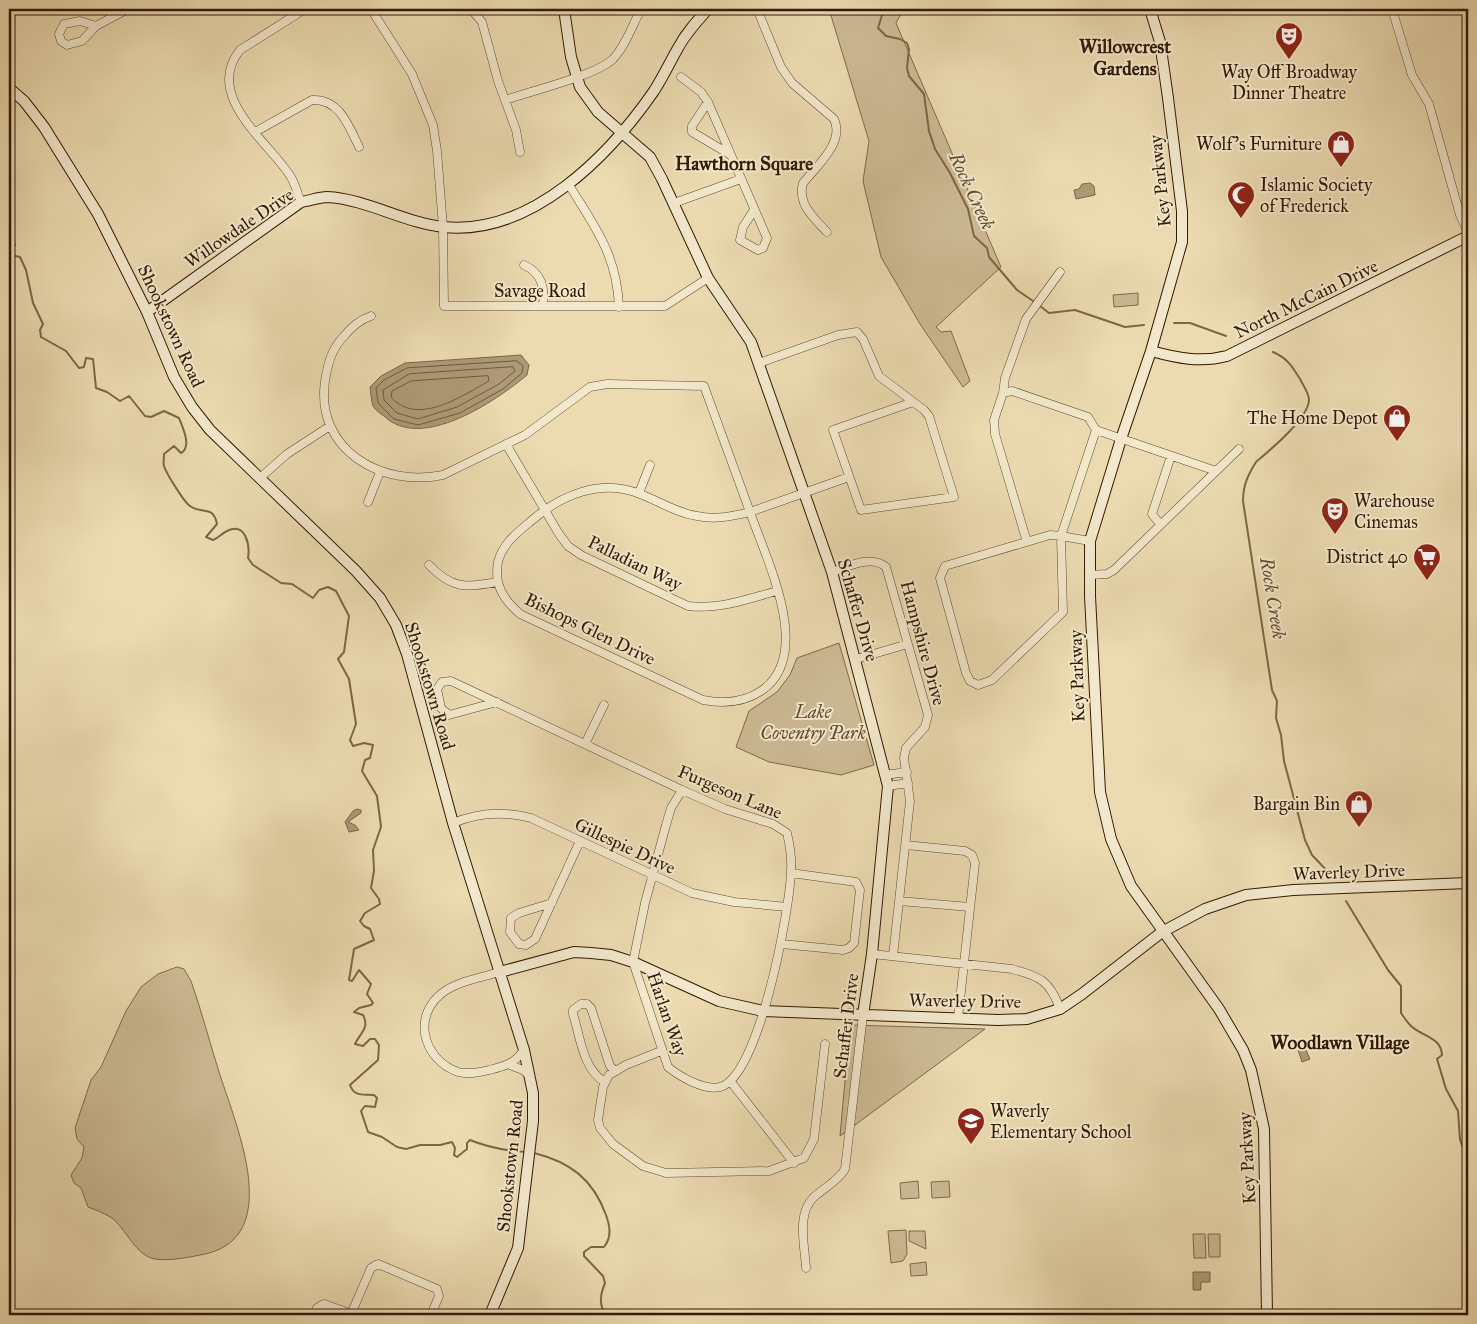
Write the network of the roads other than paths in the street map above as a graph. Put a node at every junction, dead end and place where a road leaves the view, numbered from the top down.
1 (128, 9) edge
2 (305, 9) edge
3 (371, 9) edge
4 (471, 9) edge
5 (564, 9) edge
6 (641, 9) edge
7 (708, 9) edge
8 (757, 9) edge
9 (1150, 9) edge
10 (1392, 9) edge
11 (96, 26) junction
12 (576, 76) junction
13 (681, 77) dead end
14 (9, 88) edge
15 (505, 100) junction
16 (708, 102) junction
17 (255, 132) junction
18 (622, 135) junction
19 (359, 147) dead end
20 (520, 152) dead end
21 (731, 155) junction
22 (741, 179) junction
23 (569, 185) junction
24 (301, 202) junction
25 (674, 203) junction
26 (754, 210) junction
27 (443, 227) junction
28 (827, 232) dead end
29 (1468, 232) edge
30 (1468, 236) edge
31 (524, 265) dead end
32 (1060, 272) dead end
33 (708, 278) junction
34 (543, 306) junction
35 (619, 307) junction
36 (147, 312) junction
37 (371, 316) dead end
38 (1151, 351) junction
39 (759, 363) junction
40 (1003, 393) junction
41 (913, 402) junction
42 (330, 426) junction
43 (1096, 430) junction
44 (1121, 439) junction
45 (506, 444) junction
46 (1239, 449) dead end
47 (1171, 456) junction
48 (650, 465) dead end
49 (1216, 471) junction
50 (380, 472) junction
51 (849, 477) junction
52 (260, 478) junction
53 (804, 492) junction
54 (639, 493) junction
55 (368, 502) dead end
56 (545, 509) junction
57 (750, 512) junction
58 (1160, 524) junction
59 (1061, 536) junction
60 (1090, 541) junction
61 (1027, 542) junction
62 (429, 565) dead end
63 (832, 572) junction
64 (1089, 575) junction
65 (497, 582) junction
66 (777, 591) junction
67 (908, 644) junction
68 (856, 659) junction
69 (496, 702) junction
70 (604, 705) dead end
71 (585, 744) junction
72 (907, 772) junction
73 (886, 775) junction
74 (908, 783) junction
75 (888, 786) junction
76 (682, 790) junction
77 (453, 823) junction
78 (580, 841) junction
79 (906, 844) junction
80 (791, 873) junction
81 (654, 876) junction
82 (1468, 883) edge
83 (899, 901) junction
84 (552, 903) junction
85 (970, 907) junction
86 (787, 908) junction
87 (1162, 932) junction
88 (782, 944) junction
89 (872, 954) junction
90 (893, 956) junction
91 (634, 962) junction
92 (963, 963) junction
93 (500, 972) junction
94 (1060, 1009) junction
95 (763, 1011) junction
96 (863, 1015) junction
97 (958, 1018) junction
98 (825, 1044) dead end
99 (524, 1050) junction
100 (661, 1051) junction
101 (510, 1065) junction
102 (615, 1071) junction
103 (531, 1076) junction
104 (606, 1082) junction
105 (730, 1082) junction
106 (794, 1163) junction
107 (806, 1268) dead end
108 (353, 1314) edge
109 (313, 1315) edge
110 (431, 1315) edge
111 (490, 1315) edge
112 (1267, 1315) edge

1 - 11 street
2 - 17 street
3 - 27 street
4 - 15 street
5 - 12 street, Schaffer Drive
6 - 12 street
7 - 18 street, Willowdale Drive
8 - 28 street
9 - 38 street, Key Parkway
10 - 29 street
11 - 11 street
12 - 15 street
12 - 18 street, Schaffer Drive
13 - 16 street
14 - 36 street, Shookstown Road
15 - 20 street
16 - 21 street
16 - 21 street
17 - 19 street
17 - 24 street
18 - 23 street, Willowdale Drive
18 - 25 street, Schaffer Drive
21 - 22 street
22 - 25 street
22 - 26 street
23 - 27 street, Willowdale Drive
23 - 35 street
24 - 27 street, Willowdale Drive
24 - 36 street, Willowdale Drive
25 - 33 street, Schaffer Drive
26 - 26 street
27 - 34 street, Savage Road
30 - 38 street, North McCain Drive
31 - 34 street
32 - 40 street
33 - 35 street, Savage Road
33 - 39 street, Schaffer Drive
34 - 35 street, Savage Road
36 - 52 street, Shookstown Road
37 - 42 street
38 - 44 street, Key Parkway
39 - 41 street
39 - 53 street, Schaffer Drive
40 - 43 street
40 - 61 street
41 - 51 street
41 - 51 street
42 - 50 street
42 - 52 street
43 - 44 street
43 - 59 street
44 - 47 street
44 - 60 street, Key Parkway
45 - 50 street
45 - 56 street, Palladian Way
45 - 57 street, Bishops Glen Drive
46 - 49 street
47 - 49 street
47 - 58 street
48 - 54 street
49 - 58 street
50 - 55 street
51 - 53 street
52 - 77 street, Shookstown Road
53 - 57 street
53 - 63 street, Schaffer Drive
54 - 56 street
54 - 57 street
56 - 65 street
56 - 66 street, Palladian Way
57 - 66 street, Bishops Glen Drive
58 - 64 street
59 - 60 street
59 - 61 street
59 - 61 street
60 - 64 street, Key Parkway
62 - 65 street
63 - 67 street, Hampshire Drive
63 - 68 street, Schaffer Drive
64 - 87 street, Key Parkway
65 - 66 street, Bishops Glen Drive
67 - 68 street
67 - 72 street, Hampshire Drive
68 - 73 street, Schaffer Drive
69 - 69 street, Furgeson Lane
69 - 71 street, Furgeson Lane
70 - 71 street
71 - 76 street, Furgeson Lane
72 - 73 street
72 - 74 street, Hampshire Drive
73 - 75 street, Schaffer Drive
74 - 75 street
74 - 79 street, Hampshire Drive
75 - 89 street, Schaffer Drive
76 - 80 street, Furgeson Lane
76 - 81 street
77 - 78 street, Gillespie Drive
77 - 93 street, Shookstown Road
78 - 81 street, Gillespie Drive
78 - 84 street
79 - 83 street, Hampshire Drive
79 - 85 street
80 - 86 street, Furgeson Lane
80 - 88 street
81 - 86 street, Gillespie Drive
81 - 91 street
82 - 87 street, Waverley Drive
83 - 85 street
83 - 90 street, Hampshire Drive
84 - 84 street
85 - 92 street
86 - 88 street, Furgeson Lane
87 - 94 street, Waverley Drive
87 - 112 street, Key Parkway
88 - 95 street, Furgeson Lane
89 - 90 street
89 - 96 street, Schaffer Drive
90 - 92 street
91 - 93 street, Waverley Drive
91 - 95 street, Waverley Drive
91 - 100 street, Harlan Way
92 - 94 street
92 - 97 street
93 - 99 street, Shookstown Road
93 - 101 street
94 - 97 street, Waverley Drive
95 - 96 street, Waverley Drive
95 - 105 street
96 - 97 street, Waverley Drive
96 - 107 street, Schaffer Drive
98 - 106 street
99 - 101 street
99 - 103 street, Shookstown Road
100 - 102 street
100 - 105 street, Harlan Way
101 - 103 street
102 - 104 street
102 - 104 street
103 - 111 street, Shookstown Road
104 - 106 street
105 - 106 street
108 - 109 street
108 - 110 street

